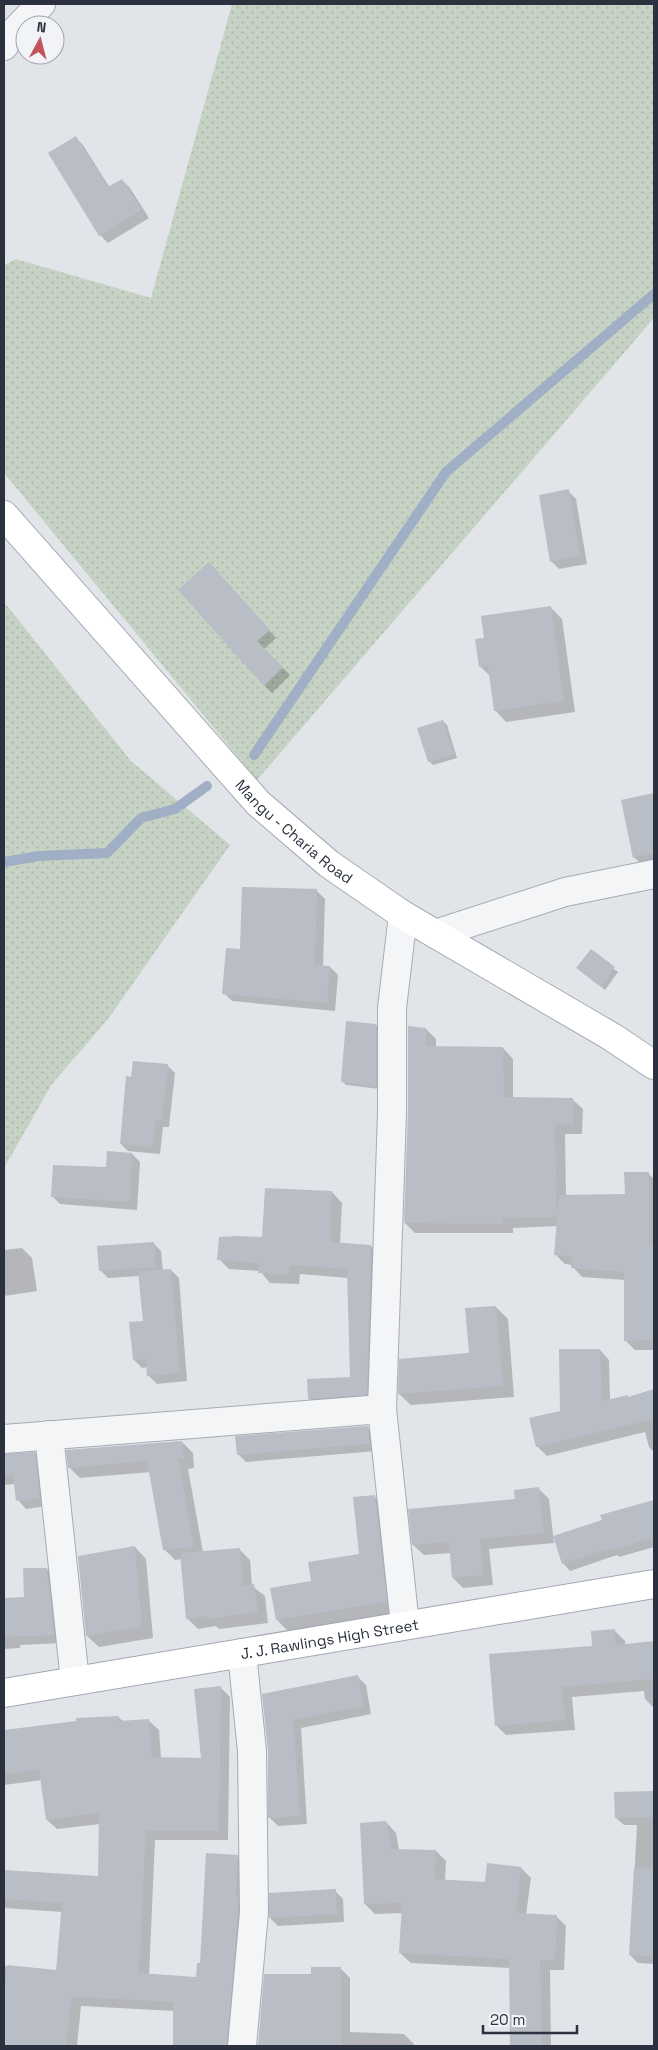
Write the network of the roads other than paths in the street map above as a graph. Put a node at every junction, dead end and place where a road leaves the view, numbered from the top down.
1 (41, 4) edge
2 (4, 46) edge
3 (4, 515) edge
4 (654, 874) edge
5 (403, 915) junction
6 (435, 934) junction
7 (654, 1065) edge
8 (382, 1409) junction
9 (49, 1435) junction
10 (4, 1439) edge
11 (654, 1584) edge
12 (405, 1625) junction
13 (242, 1653) junction
14 (75, 1682) junction
15 (4, 1693) edge
16 (242, 2046) edge

1 - 2 street
3 - 5 street, Mangu - Charia Road
4 - 6 street
5 - 6 street, Mangu - Charia Road
5 - 8 street
6 - 7 street, Mangu - Charia Road
8 - 9 street
8 - 12 street
9 - 10 street
9 - 14 street
11 - 12 street, J. J. Rawlings High Street
12 - 13 street, J. J. Rawlings High Street
13 - 14 street, J. J. Rawlings High Street
13 - 16 street
14 - 15 street, J. J. Rawlings High Street

